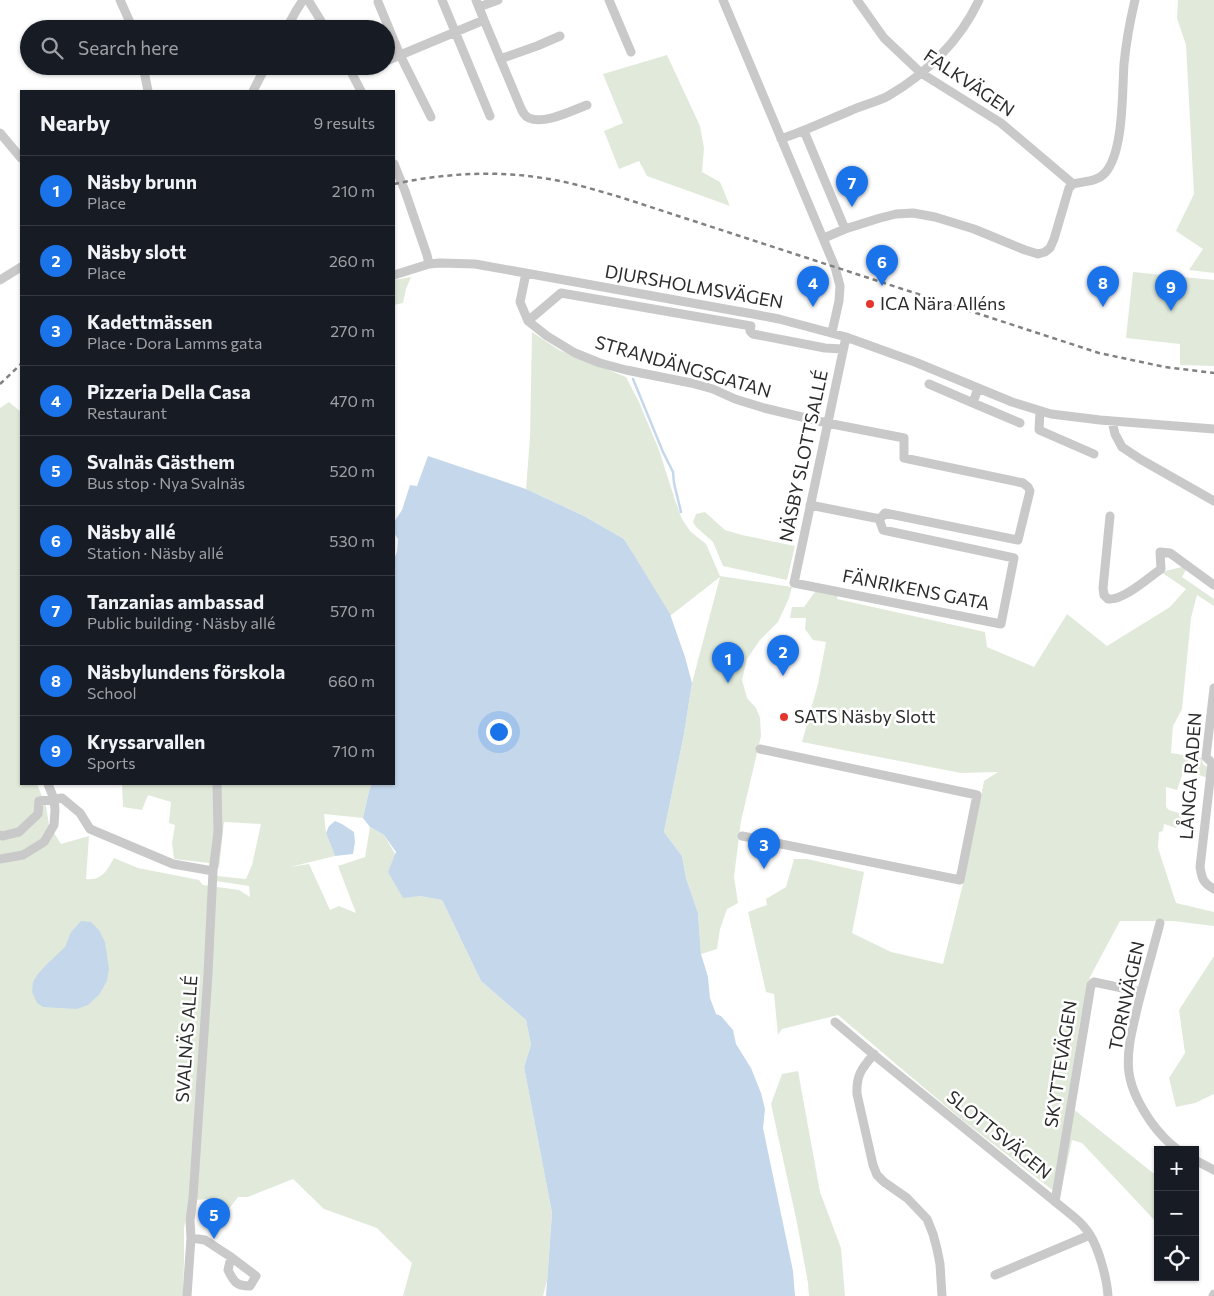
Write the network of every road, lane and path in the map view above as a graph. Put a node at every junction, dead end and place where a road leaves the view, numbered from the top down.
1 (120, 0) edge
2 (303, 0) edge
3 (308, 0) edge
4 (442, 0) edge
5 (498, 0) edge
6 (609, 0) edge
7 (723, 0) edge
8 (857, 0) edge
9 (979, 0) edge
10 (1135, 0) edge
11 (378, 2) dead end
12 (477, 4) edge
13 (129, 20) edge
14 (291, 20) edge
15 (320, 20) edge
16 (385, 20) edge
17 (484, 20) junction
18 (456, 32) junction
19 (560, 36) dead end
20 (395, 44) edge
21 (631, 52) dead end
22 (400, 56) junction
23 (395, 58) edge
24 (500, 59) junction
25 (921, 73) junction
26 (145, 75) edge
27 (261, 75) edge
28 (353, 75) edge
29 (148, 90) edge
30 (254, 90) edge
31 (360, 90) edge
32 (587, 105) dead end
33 (490, 116) dead end
34 (432, 117) dead end
35 (804, 131) junction
36 (0, 133) edge
37 (781, 139) junction
38 (20, 157) edge
39 (395, 166) edge
40 (1073, 184) junction
41 (845, 229) junction
42 (824, 238) junction
43 (429, 264) junction
44 (20, 268) edge
45 (526, 273) junction
46 (395, 275) edge
47 (0, 280) edge
48 (528, 321) junction
49 (832, 332) junction
50 (846, 337) junction
51 (843, 349) junction
52 (929, 384) dead end
53 (978, 388) junction
54 (973, 403) junction
55 (1040, 411) junction
56 (1112, 421) junction
57 (827, 423) junction
58 (1020, 423) dead end
59 (1214, 429) edge
60 (1094, 454) dead end
61 (1214, 501) edge
62 (810, 505) junction
63 (1110, 516) dead end
64 (879, 519) junction
65 (1018, 540) junction
66 (1014, 558) junction
67 (794, 582) joint
68 (1214, 585) edge
69 (1214, 688) edge
70 (760, 749) dead end
71 (1213, 764) edge
72 (48, 785) edge
73 (217, 785) edge
74 (54, 799) junction
75 (0, 835) edge
76 (742, 836) dead end
77 (0, 860) edge
78 (213, 871) junction
79 (1214, 889) edge
80 (1160, 923) dead end
81 (1141, 992) junction
82 (835, 1022) dead end
83 (874, 1054) junction
84 (1173, 1146) edge
85 (1199, 1162) edge
86 (1214, 1170) edge
87 (1055, 1202) junction
88 (1090, 1235) junction
89 (191, 1238) junction
90 (232, 1257) dead end
91 (995, 1275) dead end
92 (187, 1296) edge
93 (942, 1296) edge
94 (1108, 1296) edge

1 - 13 street
2 - 14 street
3 - 15 street
4 - 18 street
5 - 12 street
6 - 21 street
7 - 37 street
8 - 25 street, FALKVÄGEN
9 - 25 street
10 - 40 street
11 - 16 street
12 - 17 street
17 - 18 street
17 - 24 street
18 - 22 street
18 - 33 street
19 - 24 street
20 - 22 street
22 - 23 street
22 - 34 street
24 - 32 street
25 - 35 street
25 - 40 street, FALKVÄGEN
26 - 29 street
27 - 30 street
28 - 31 street
35 - 37 street
35 - 41 street
36 - 38 street
37 - 42 street
39 - 43 street
40 - 41 street
41 - 42 street
42 - 49 street
43 - 45 street, DJURSHOLMSVÄGEN
43 - 46 street, DJURSHOLMSVÄGEN
44 - 47 street
45 - 48 street
45 - 49 street, DJURSHOLMSVÄGEN
48 - 51 street
48 - 57 street, STRANDÄNGSGATAN
49 - 50 street, DJURSHOLMSVÄGEN
50 - 51 street, NÄSBY SLOTTSALLÉ
50 - 53 street, DJURSHOLMSVÄGEN
51 - 57 street, NÄSBY SLOTTSALLÉ
52 - 54 street
53 - 54 street
53 - 55 street, DJURSHOLMSVÄGEN
54 - 58 street
55 - 56 street, DJURSHOLMSVÄGEN
55 - 60 street
56 - 59 street, DJURSHOLMSVÄGEN
56 - 61 street
57 - 62 street, NÄSBY SLOTTSALLÉ
57 - 65 street, STRANDÄNGSGATAN
62 - 64 street
62 - 67 street, NÄSBY SLOTTSALLÉ
63 - 68 street
64 - 65 street
64 - 66 street
65 - 66 street
66 - 67 street, FÄNRIKENS GATA
69 - 71 street, LÅNGA RADEN
70 - 76 street
71 - 79 street, LÅNGA RADEN
72 - 74 street
73 - 78 street, SVALNÄS ALLÉ
74 - 75 street
74 - 77 street
74 - 78 street
78 - 89 street, SVALNÄS ALLÉ
80 - 81 street, TORNVÄGEN
81 - 84 street, TORNVÄGEN
81 - 87 street, SKYTTEVÄGEN
82 - 83 street, SLOTTSVÄGEN
83 - 87 street, SLOTTSVÄGEN
83 - 93 street
85 - 86 street
87 - 88 street, SLOTTSVÄGEN
88 - 91 street
88 - 94 street, SLOTTSVÄGEN
89 - 90 street
89 - 92 street, SVALNÄS ALLÉ

